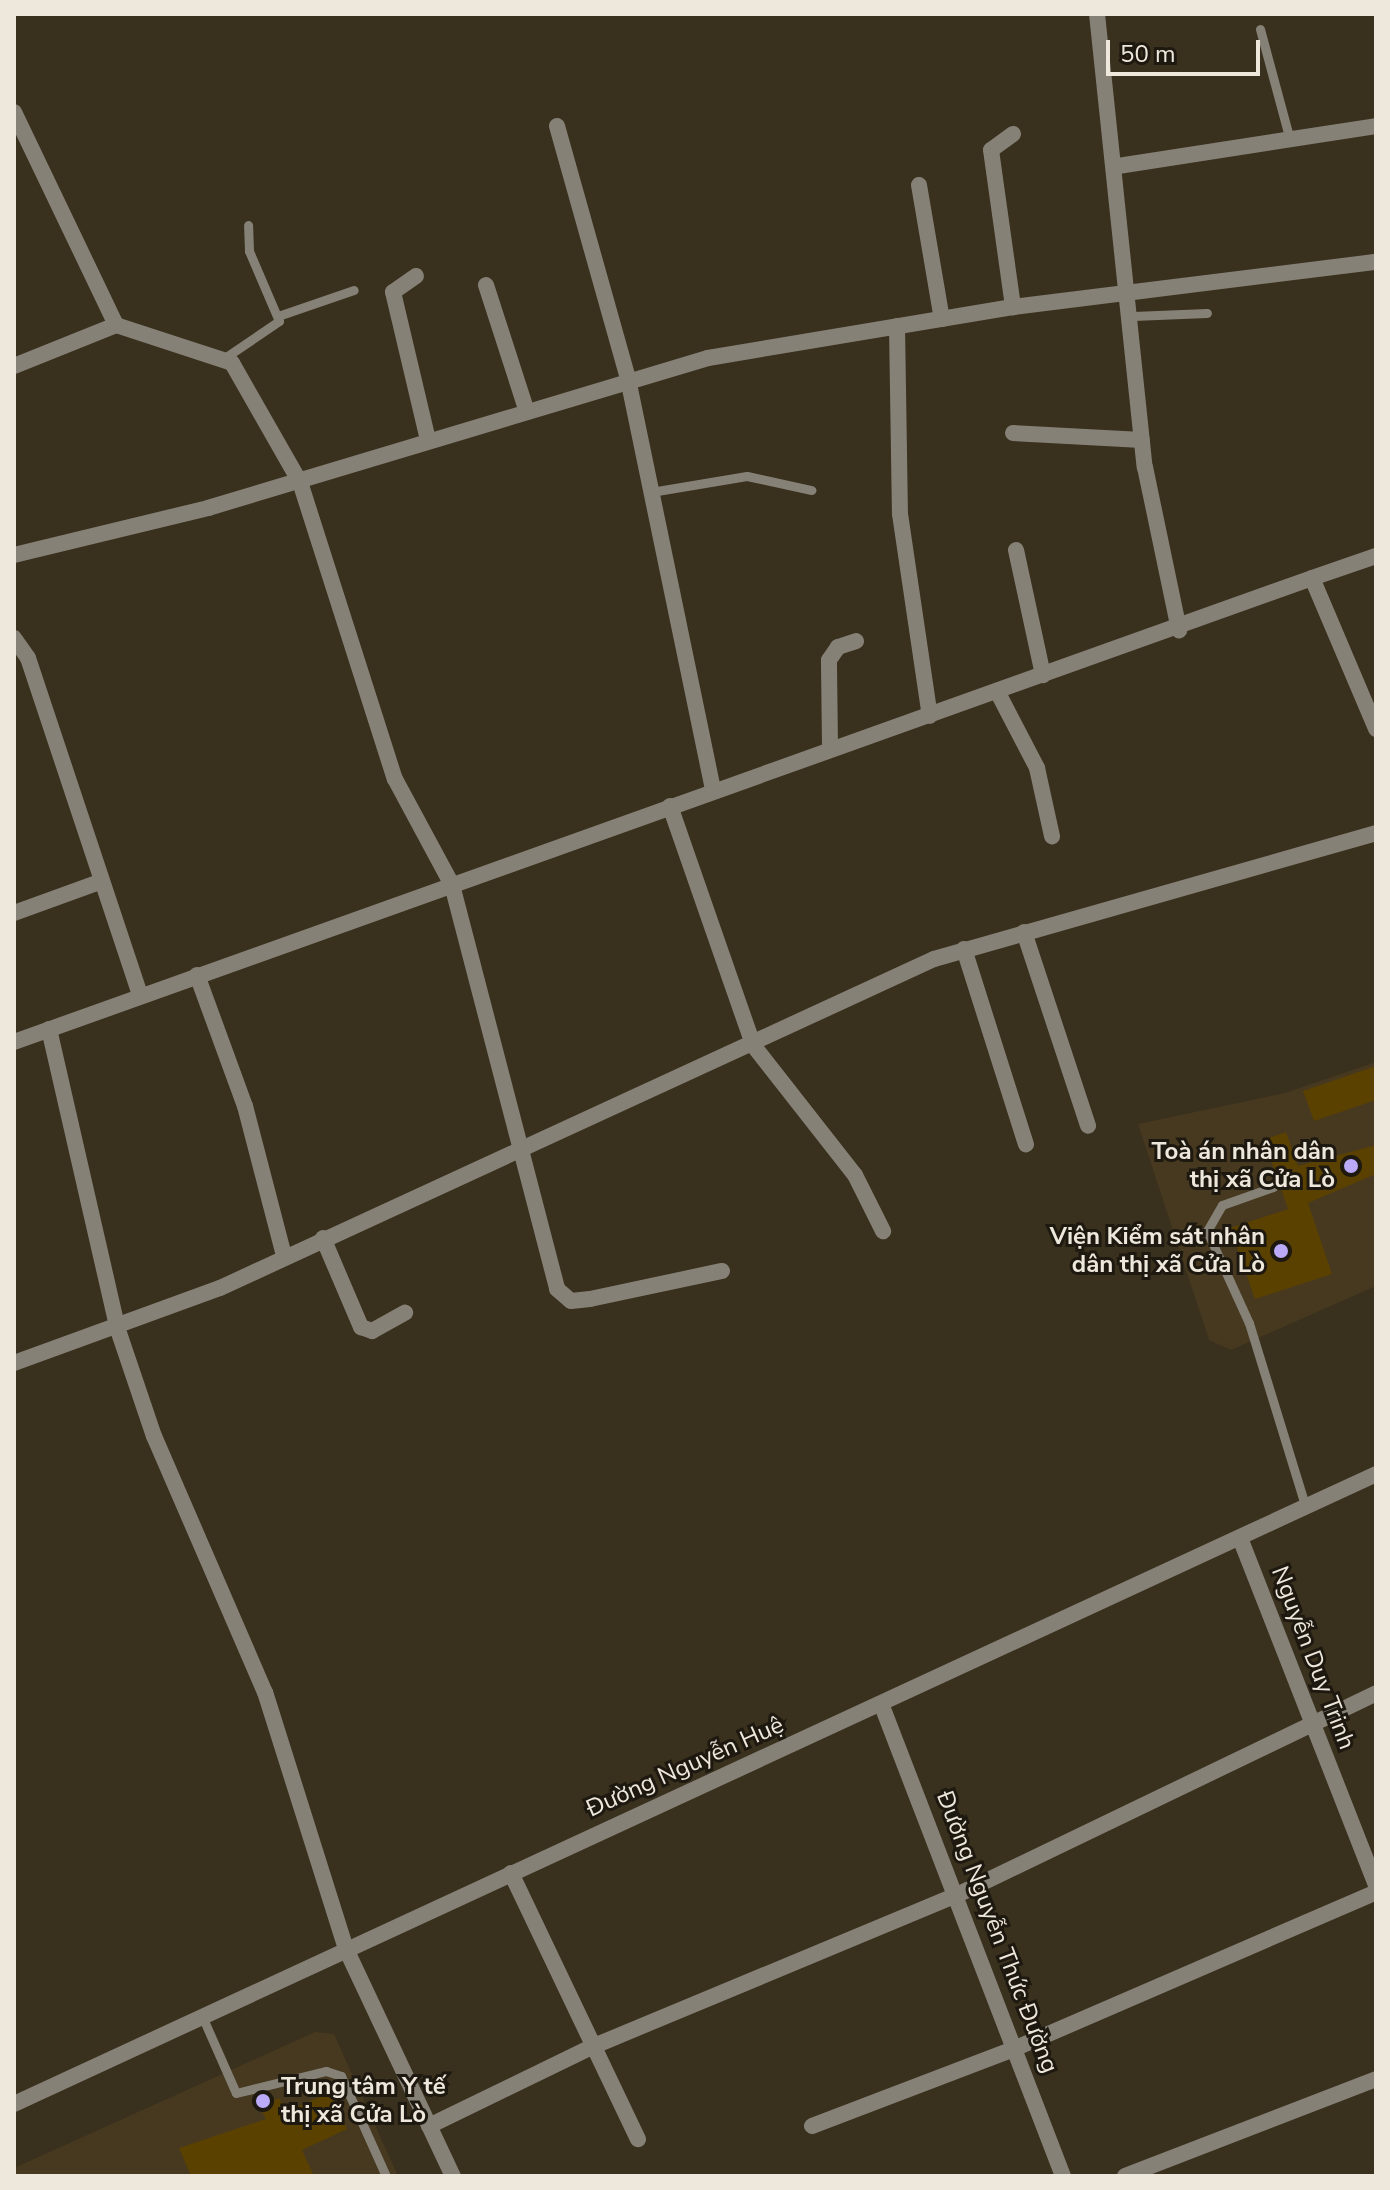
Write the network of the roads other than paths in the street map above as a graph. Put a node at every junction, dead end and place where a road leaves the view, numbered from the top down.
1 (1097, 14) edge
2 (1260, 29) dead end
3 (14, 112) edge
4 (557, 126) dead end
5 (1376, 126) edge
6 (1013, 134) dead end
7 (1290, 140) junction
8 (1118, 166) junction
9 (919, 185) dead end
10 (248, 225) dead end
11 (1376, 262) edge
12 (416, 276) dead end
13 (486, 285) dead end
14 (354, 290) dead end
15 (1132, 294) junction
16 (1013, 307) junction
17 (1207, 313) dead end
18 (278, 316) junction
19 (1133, 316) junction
20 (942, 319) junction
21 (116, 325) junction
22 (897, 326) junction
23 (226, 357) junction
24 (14, 366) edge
25 (628, 379) junction
26 (526, 409) junction
27 (1013, 433) dead end
28 (428, 440) junction
29 (1142, 440) junction
30 (300, 482) junction
31 (811, 490) dead end
32 (651, 492) junction
33 (1016, 550) dead end
34 (14, 555) edge
35 (1376, 556) edge
36 (1312, 578) junction
37 (1179, 630) junction
38 (14, 638) edge
39 (856, 641) dead end
40 (1043, 675) junction
41 (997, 691) junction
42 (930, 716) junction
43 (1376, 729) edge
44 (830, 747) junction
45 (713, 788) junction
46 (670, 806) junction
47 (1376, 833) edge
48 (1052, 836) dead end
49 (97, 883) junction
50 (452, 885) junction
51 (14, 913) edge
52 (1024, 932) junction
53 (964, 949) junction
54 (197, 975) junction
55 (140, 995) junction
56 (49, 1029) junction
57 (14, 1042) edge
58 (753, 1045) junction
59 (1088, 1126) dead end
60 (1026, 1144) dead end
61 (520, 1145) junction
62 (1273, 1187) dead end
63 (883, 1231) dead end
64 (323, 1238) junction
65 (284, 1256) junction
66 (722, 1271) dead end
67 (405, 1313) dead end
68 (117, 1327) junction
69 (14, 1363) edge
70 (1376, 1474) edge
71 (1306, 1508) junction
72 (1240, 1538) junction
73 (1376, 1693) edge
74 (882, 1706) junction
75 (1311, 1721) junction
76 (1371, 1856) edge
77 (511, 1873) junction
78 (1376, 1885) edge
79 (1376, 1892) edge
80 (959, 1894) junction
81 (346, 1949) junction
82 (202, 2016) junction
83 (594, 2046) junction
84 (1016, 2048) junction
85 (1376, 2079) edge
86 (14, 2104) edge
87 (429, 2126) junction
88 (812, 2126) dead end
89 (638, 2139) dead end
90 (386, 2176) edge
91 (453, 2176) edge
92 (1063, 2176) edge
93 (1125, 2176) edge

1 - 8 street
2 - 7 lane
3 - 21 street
4 - 25 street
5 - 7 street
6 - 16 street
7 - 8 street
8 - 15 street
9 - 20 street
10 - 18 lane
11 - 15 street
12 - 28 street
13 - 26 street
14 - 18 lane
15 - 16 street
15 - 19 street
16 - 20 street
17 - 19 lane
18 - 23 lane
19 - 29 street
20 - 22 street
21 - 23 street
21 - 24 street
22 - 25 street
22 - 42 street
23 - 30 street
25 - 26 street
25 - 32 street
26 - 28 street
27 - 29 street
28 - 30 street
29 - 37 street
30 - 34 street
30 - 50 street
31 - 32 lane
32 - 45 street
33 - 40 street
35 - 36 street
36 - 37 street
36 - 43 street
37 - 40 street
38 - 49 street
39 - 44 street
40 - 41 street
41 - 42 street
41 - 48 street
42 - 44 street
44 - 45 street
45 - 46 street
46 - 50 street
46 - 58 street
47 - 52 street
49 - 51 street
49 - 55 street
50 - 54 street
50 - 61 street
52 - 53 street
52 - 59 street
53 - 58 street
53 - 60 street
54 - 55 street
54 - 65 street
55 - 56 street
56 - 57 street
56 - 68 street
58 - 61 street
58 - 63 street
61 - 64 street
61 - 66 street
62 - 71 lane
64 - 65 street
64 - 67 street
65 - 68 street
68 - 69 street
68 - 81 street
70 - 71 street, Đường Nguyễn Huệ
71 - 72 street, Đường Nguyễn Huệ
72 - 74 street, Đường Nguyễn Huệ
72 - 75 street, Nguyễn Duy Trinh
73 - 75 street
74 - 77 street, Đường Nguyễn Huệ
74 - 80 street, Đường Nguyễn Thức Đường
75 - 76 street, Nguyễn Duy Trinh
75 - 80 street
76 - 78 street, Nguyễn Duy Trinh
77 - 81 street, Đường Nguyễn Huệ
77 - 83 street
79 - 84 street
80 - 83 street
80 - 84 street, Đường Nguyễn Thức Đường
81 - 82 street, Đường Nguyễn Huệ
81 - 87 street
82 - 86 street, Đường Nguyễn Huệ
82 - 90 lane
83 - 87 street
83 - 89 street
84 - 88 street
84 - 92 street, Đường Nguyễn Thức Đường
85 - 93 street
87 - 91 street

